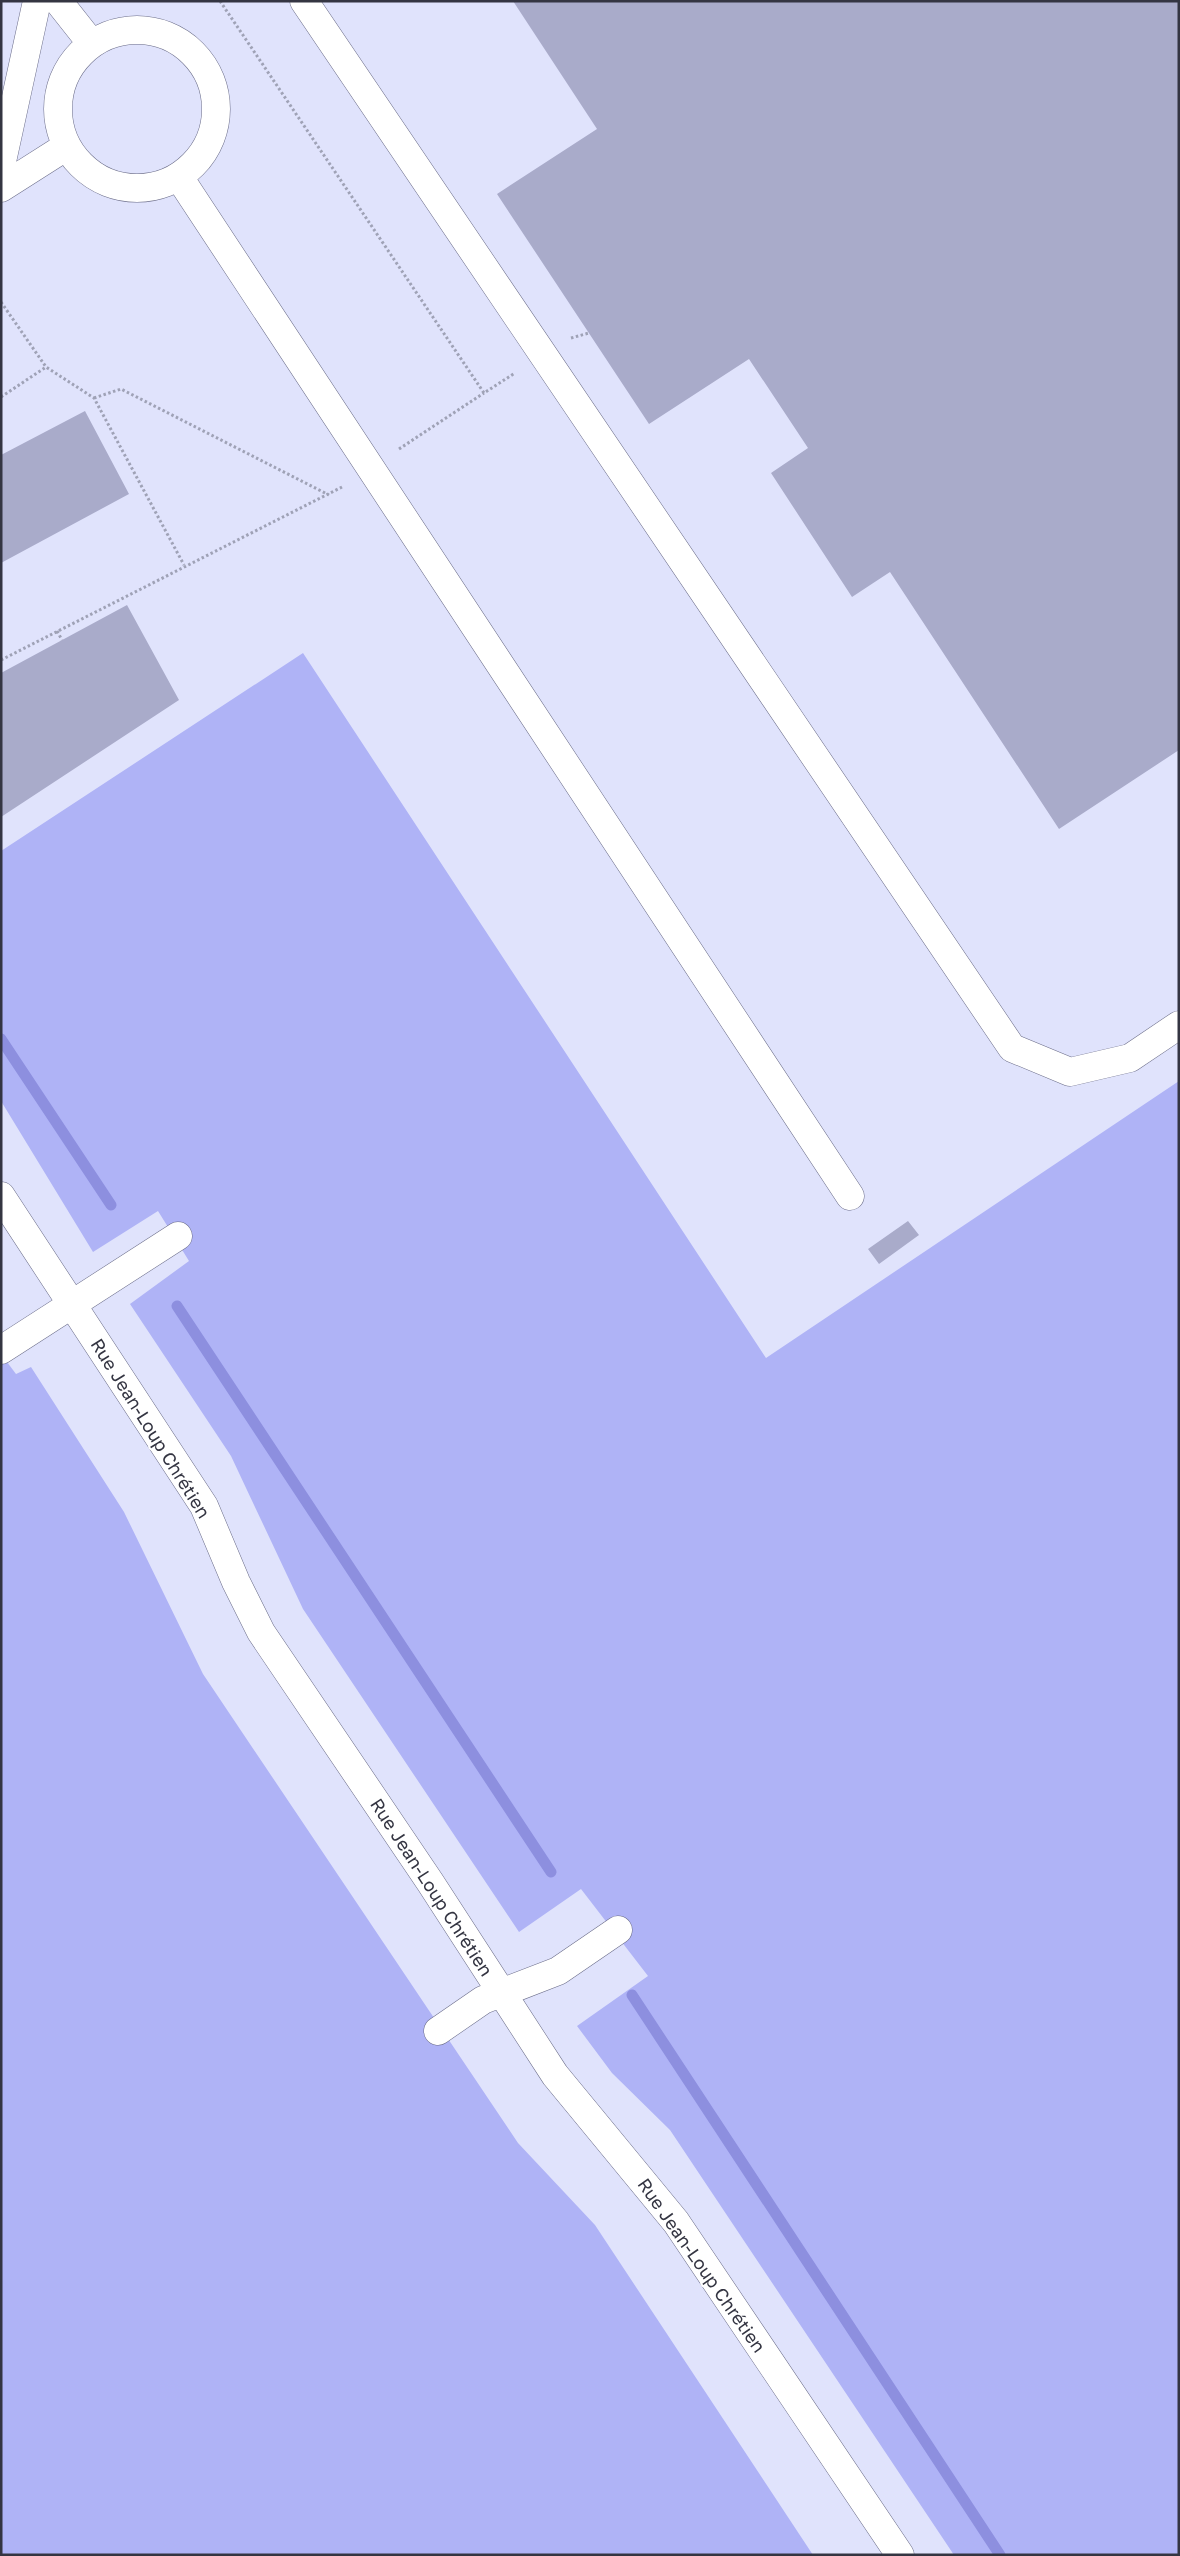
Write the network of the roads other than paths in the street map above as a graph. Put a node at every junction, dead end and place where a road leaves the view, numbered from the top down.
1 (37, 1) edge
2 (58, 1) edge
3 (304, 1) edge
4 (92, 44) junction
5 (66, 146) junction
6 (1, 166) edge
7 (179, 177) junction
8 (1, 188) edge
9 (1179, 1024) edge
10 (1, 1196) edge
11 (850, 1196) dead end
12 (178, 1236) dead end
13 (72, 1305) junction
14 (1, 1350) edge
15 (618, 1930) dead end
16 (501, 1992) junction
17 (438, 2031) dead end
18 (900, 2555) edge

1 - 6 street
2 - 4 street
3 - 9 street
4 - 5 street
4 - 7 street
5 - 7 street
5 - 8 street
7 - 11 street
10 - 13 street, Rue Jean-Loup Chrétien
12 - 13 street
13 - 14 street
13 - 16 street, Rue Jean-Loup Chrétien
15 - 16 street
16 - 17 street
16 - 18 street, Rue Jean-Loup Chrétien

